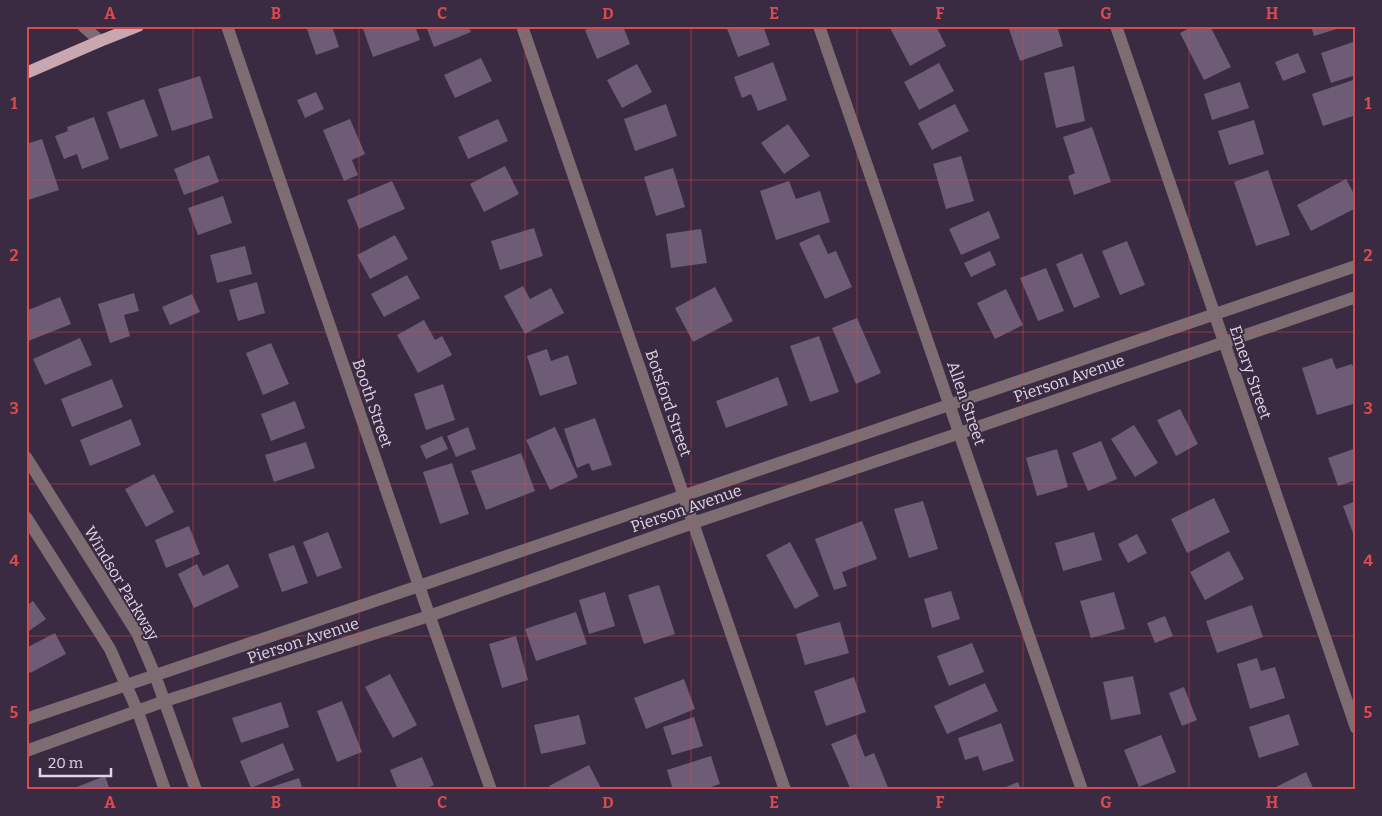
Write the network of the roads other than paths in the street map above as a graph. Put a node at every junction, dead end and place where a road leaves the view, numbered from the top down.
1 (83, 26) edge
2 (138, 26) edge
3 (227, 26) edge
4 (522, 26) edge
5 (819, 26) edge
6 (1116, 26) edge
7 (100, 41) junction
8 (26, 73) edge
9 (1356, 266) edge
10 (1356, 297) edge
11 (1214, 316) junction
12 (1224, 342) junction
13 (950, 404) junction
14 (960, 433) junction
15 (26, 457) edge
16 (684, 496) junction
17 (26, 517) edge
18 (693, 523) junction
19 (419, 586) junction
20 (430, 616) junction
21 (155, 675) junction
22 (126, 684) junction
23 (165, 702) junction
24 (138, 712) junction
25 (26, 718) edge
26 (1356, 728) edge
27 (26, 751) edge
28 (165, 790) edge
29 (196, 790) edge
30 (491, 790) edge
31 (785, 790) edge
32 (1082, 790) edge

1 - 7 street
2 - 7 main road
3 - 19 street, Booth Street
4 - 16 street, Botsford Street
5 - 13 street, Allen Street
6 - 11 street, Emery Street
7 - 8 main road
9 - 11 street, Pierson Avenue
10 - 12 street, Pierson Avenue
11 - 12 street, Emery Street
11 - 13 street, Pierson Avenue
12 - 14 street, Pierson Avenue
12 - 26 street, Emery Street
13 - 14 street, Allen Street
13 - 16 street, Pierson Avenue
14 - 18 street, Pierson Avenue
14 - 32 street, Allen Street
15 - 21 street, Windsor Parkway
16 - 18 street, Botsford Street
16 - 19 street, Pierson Avenue
17 - 22 street
18 - 20 street, Pierson Avenue
18 - 31 street, Botsford Street
19 - 20 street, Booth Street
19 - 21 street, Pierson Avenue
20 - 23 street, Pierson Avenue
20 - 30 street, Booth Street
21 - 22 street, Pierson Avenue
21 - 23 street, Windsor Parkway
22 - 24 street
22 - 25 street, Pierson Avenue
23 - 24 street, Pierson Avenue
23 - 29 street, Windsor Parkway
24 - 27 street, Pierson Avenue
24 - 28 street

